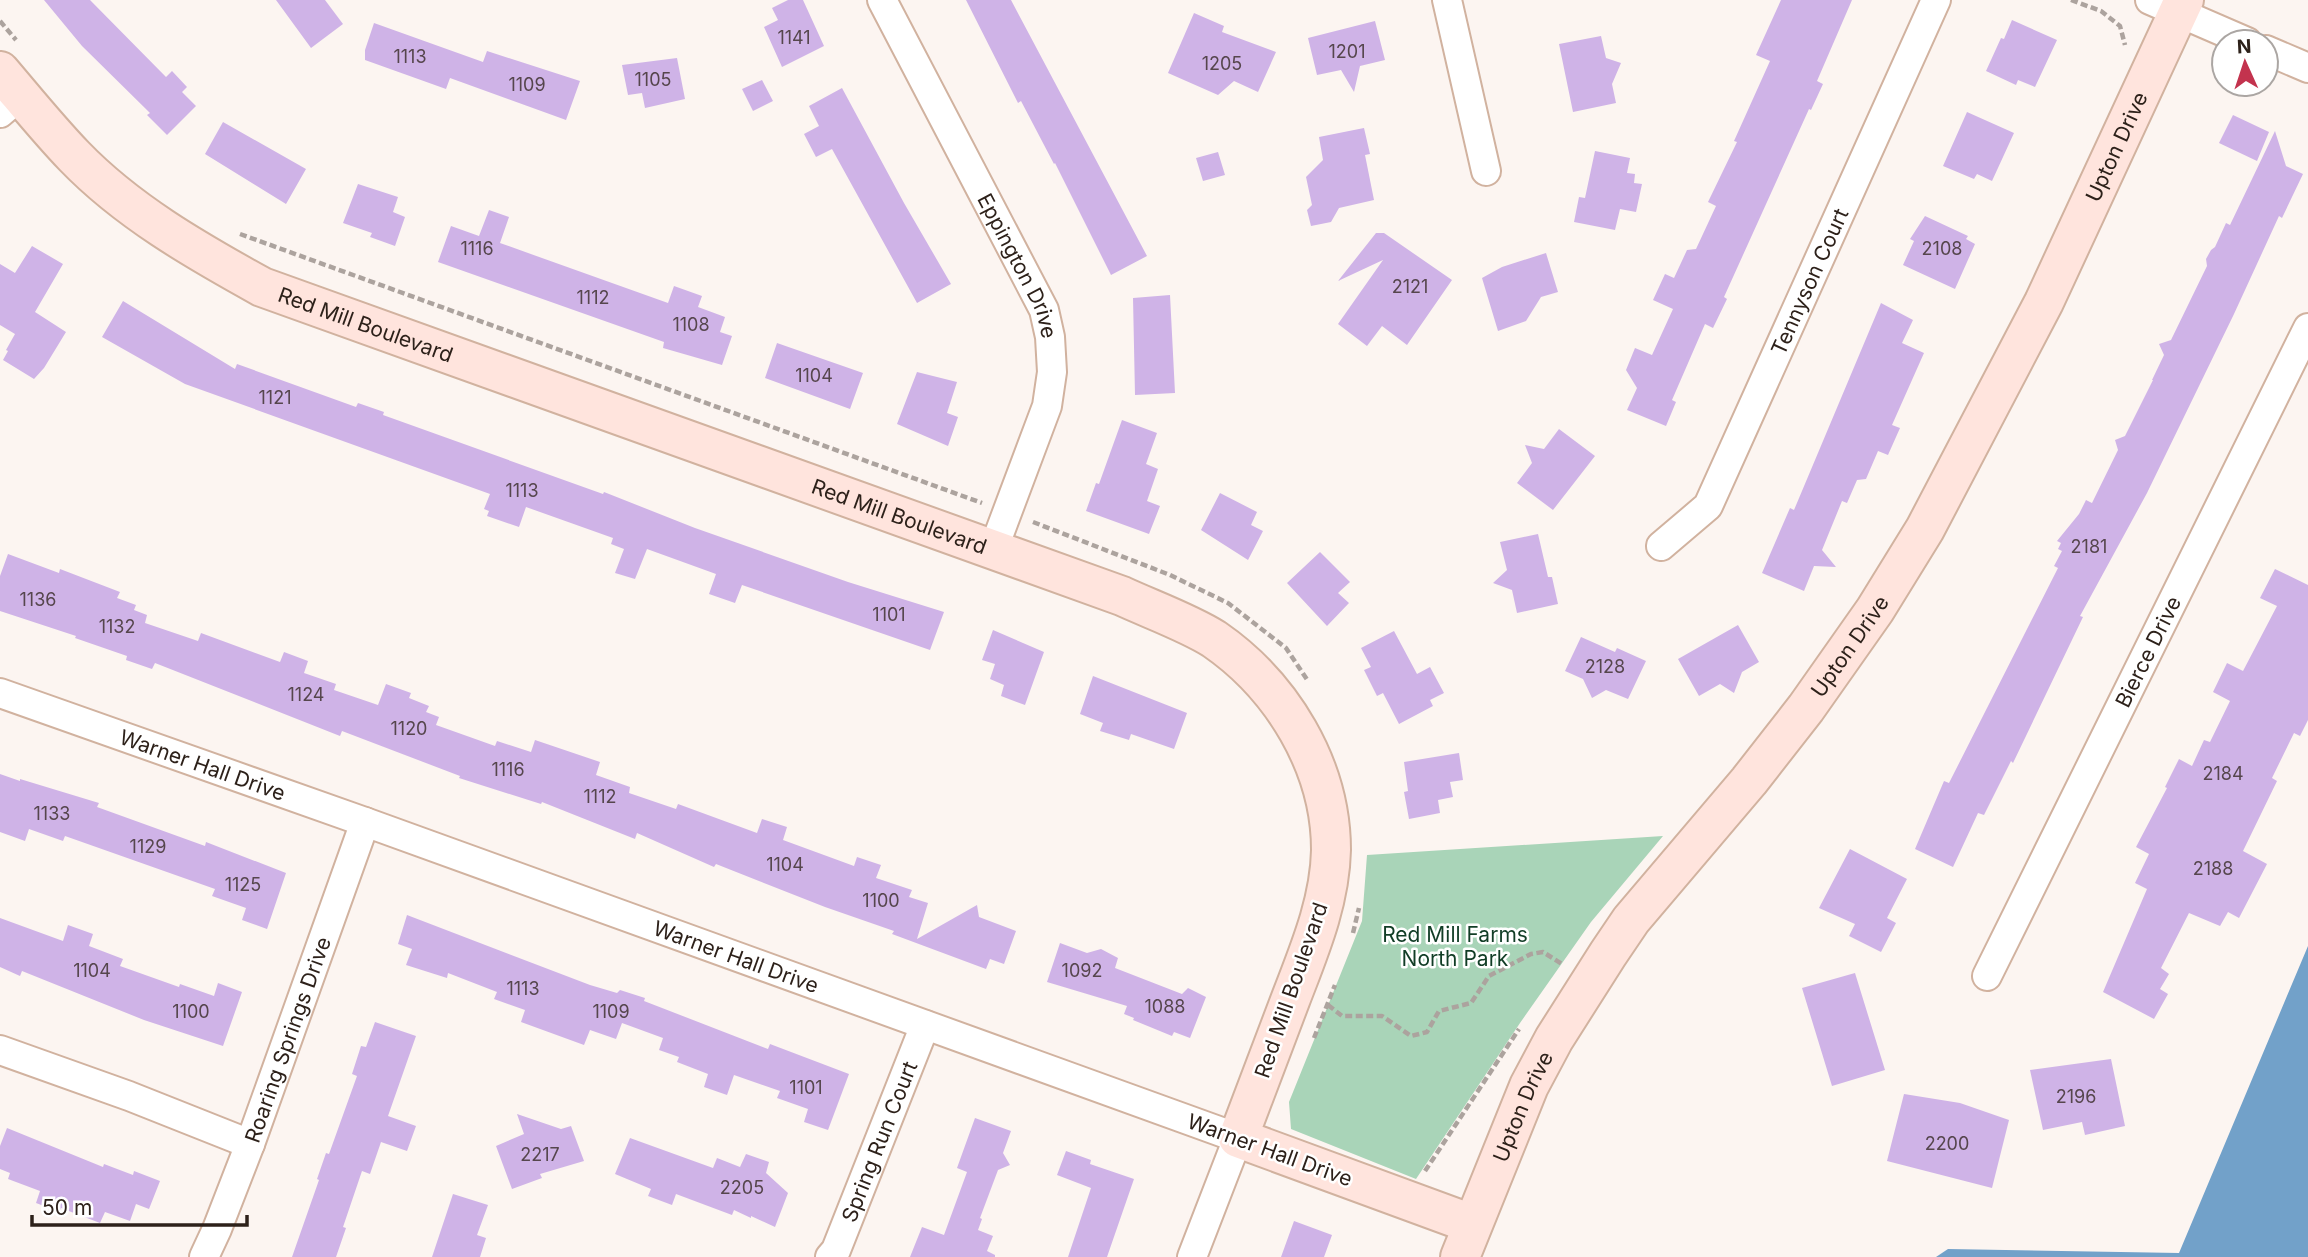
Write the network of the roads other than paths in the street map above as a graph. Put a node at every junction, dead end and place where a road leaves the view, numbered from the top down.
1 (882, 0) edge
2 (1447, 0) edge
3 (1936, 0) edge
4 (2171, 4) edge
5 (2219, 28) edge
6 (2280, 56) edge
7 (2308, 68) edge
8 (7, 93) edge
9 (1486, 171) dead end
10 (2308, 328) edge
11 (1661, 546) dead end
12 (993, 550) junction
13 (0, 693) edge
14 (365, 822) junction
15 (1987, 976) dead end
16 (925, 1025) junction
17 (0, 1050) edge
18 (1238, 1138) junction
19 (250, 1144) junction
20 (1466, 1241) edge
21 (204, 1257) edge
22 (830, 1257) edge
23 (1192, 1257) edge

1 - 12 street, Eppington Drive
2 - 9 street
3 - 11 street, Tennyson Court
4 - 5 street
4 - 20 street, Upton Drive
6 - 7 street
8 - 12 street, Red Mill Boulevard
10 - 15 street, Bierce Drive
12 - 18 street, Red Mill Boulevard
13 - 14 street, Warner Hall Drive
14 - 16 street, Warner Hall Drive
14 - 19 street, Roaring Springs Drive
16 - 18 street, Warner Hall Drive
16 - 22 street, Spring Run Court
17 - 19 street
18 - 20 street, Warner Hall Drive
18 - 23 street, Red Mill Boulevard
19 - 21 street, Roaring Springs Drive

